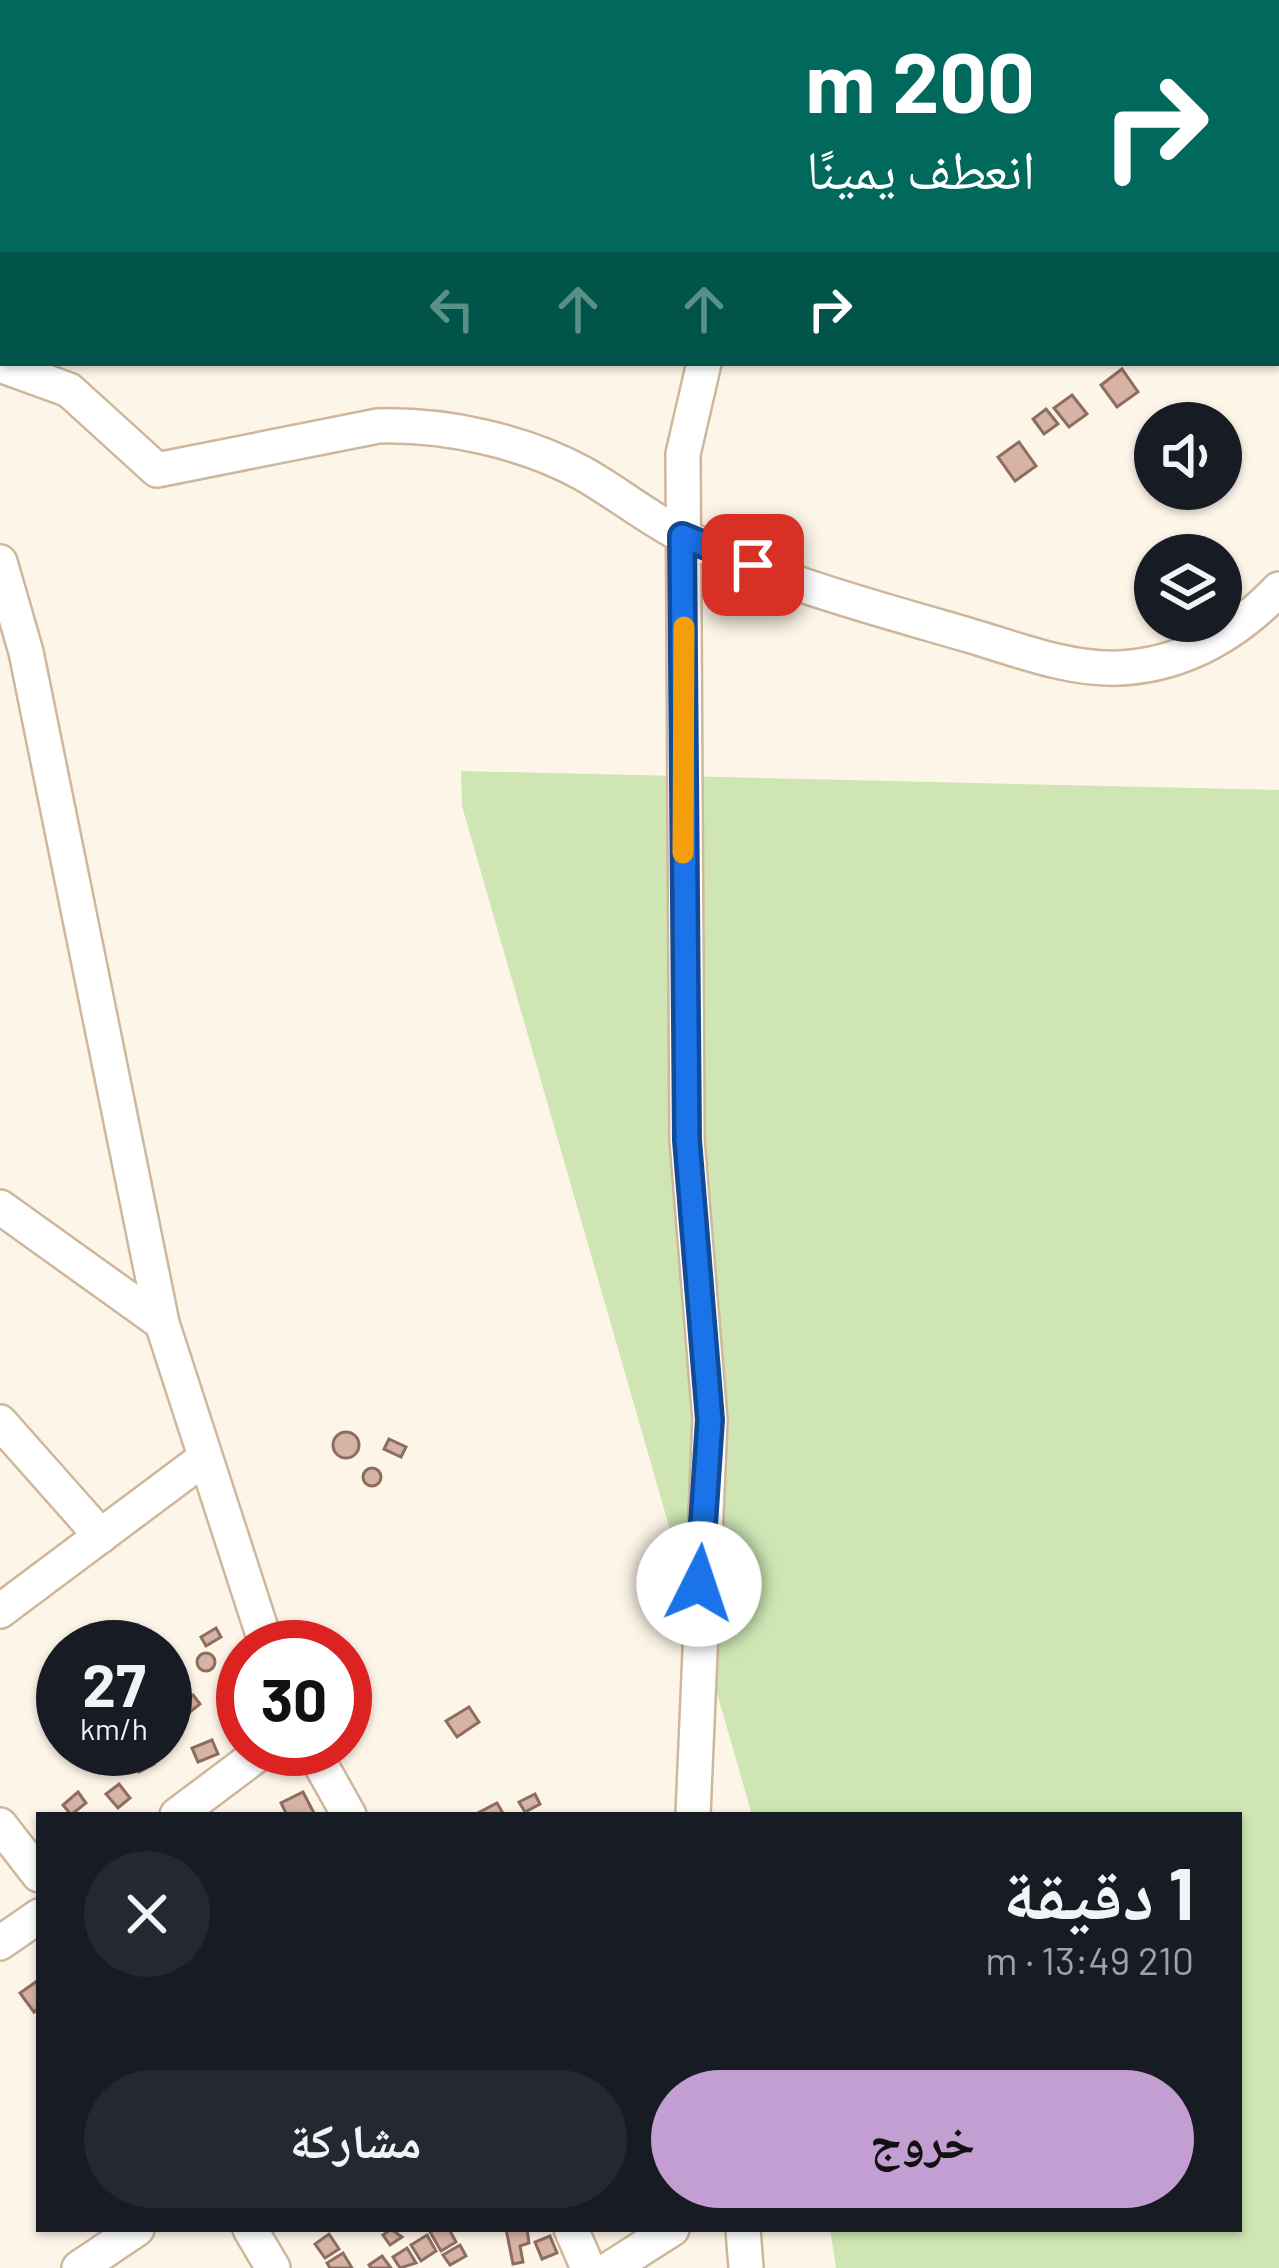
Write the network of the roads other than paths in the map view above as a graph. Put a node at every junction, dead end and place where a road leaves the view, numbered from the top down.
1 (3, 366) edge
2 (703, 366) edge
3 (682, 536) junction
4 (0, 562) edge
5 (1279, 590) edge
6 (0, 1207) edge
7 (162, 1323) junction
8 (0, 1422) edge
9 (202, 1460) junction
10 (101, 1535) junction
11 (0, 1611) edge
12 (258, 1620) edge
13 (229, 1776) edge
14 (328, 1776) edge
15 (181, 1812) edge
16 (348, 1812) edge
17 (693, 1812) edge
18 (0, 1825) edge
19 (36, 1870) edge
20 (36, 1918) edge
21 (0, 1943) edge
22 (133, 2232) edge
23 (252, 2232) edge
24 (572, 2232) edge
25 (668, 2232) edge
26 (743, 2232) edge
27 (79, 2268) edge
28 (273, 2268) edge
29 (588, 2268) edge
30 (611, 2268) edge
31 (746, 2268) edge

1 - 3 street
2 - 3 street
3 - 5 street
3 - 17 street
4 - 7 street
6 - 7 street
7 - 9 street
8 - 10 street
9 - 10 street
9 - 12 street
10 - 11 street
13 - 15 street
14 - 16 street
18 - 19 street
20 - 21 street
22 - 27 street
23 - 28 street
24 - 29 street
25 - 30 street
26 - 31 street

